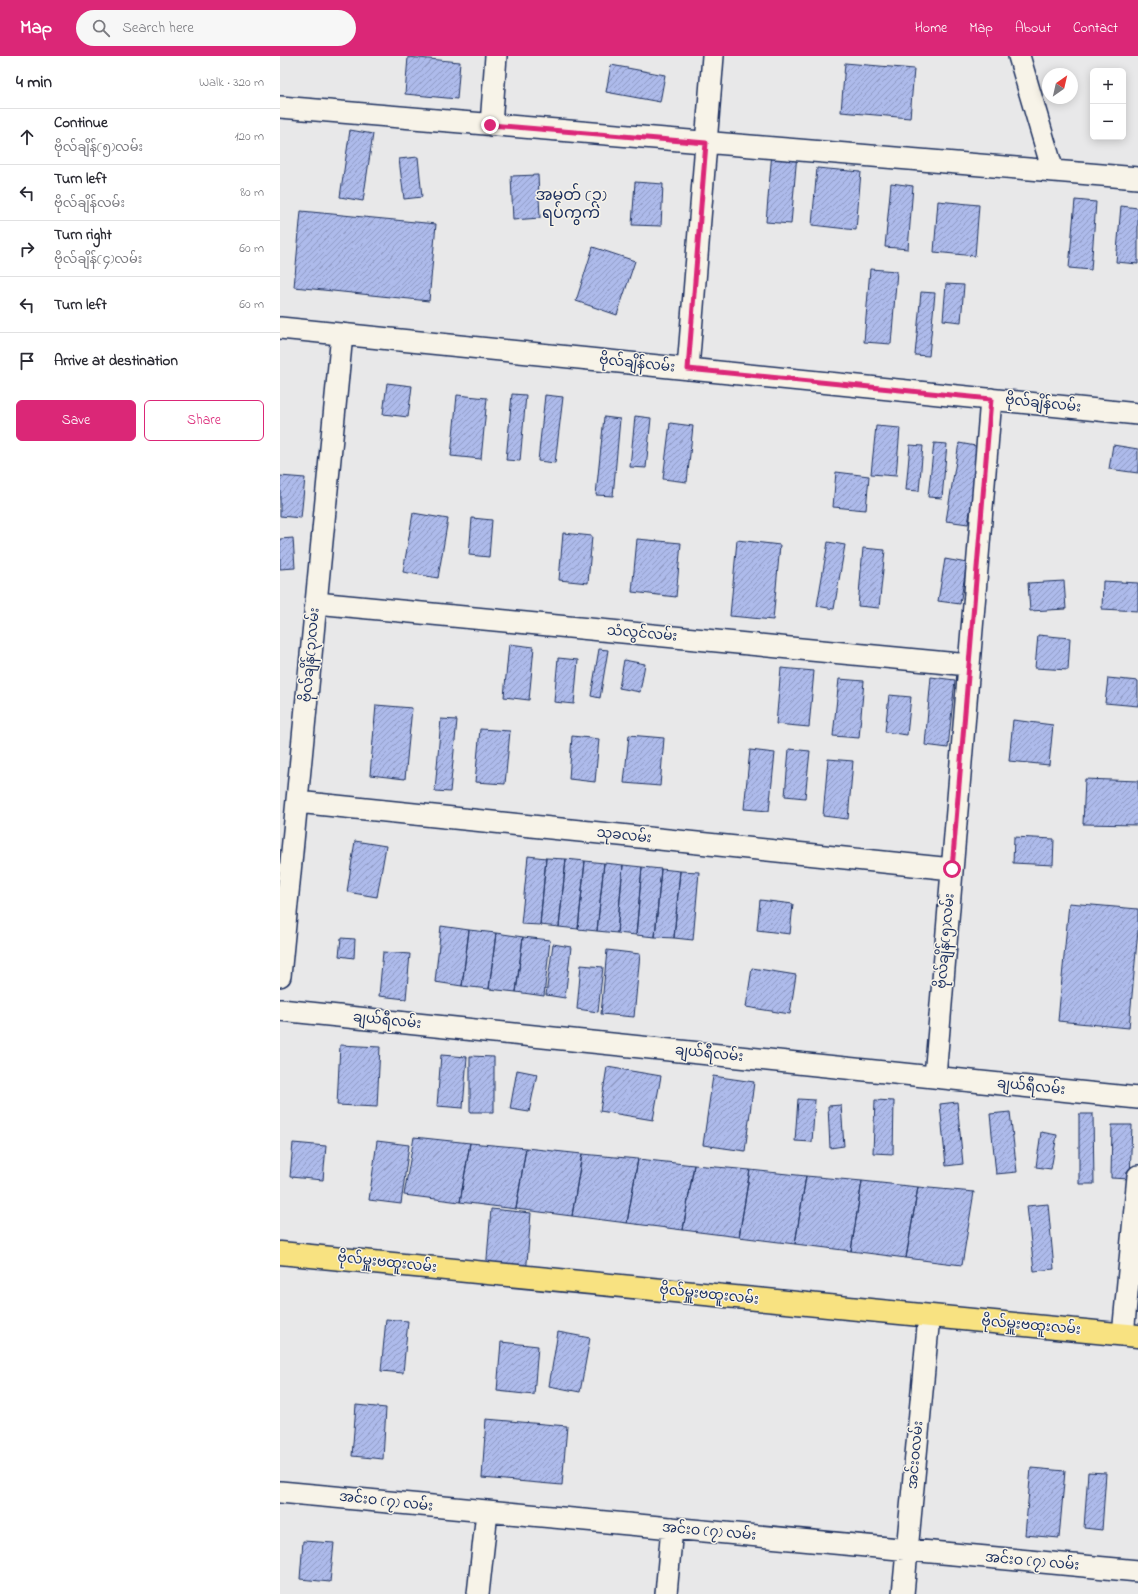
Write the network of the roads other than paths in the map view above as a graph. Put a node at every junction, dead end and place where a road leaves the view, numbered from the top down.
1 (496, 56) edge
2 (713, 56) edge
3 (1019, 56) edge
4 (280, 107) edge
5 (490, 125) junction
6 (706, 143) junction
7 (1053, 171) junction
8 (1138, 178) edge
9 (280, 328) edge
10 (342, 334) junction
11 (688, 369) junction
12 (991, 399) junction
13 (1138, 414) edge
14 (316, 603) junction
15 (969, 665) junction
16 (297, 802) junction
17 (952, 869) junction
18 (280, 976) edge
19 (280, 1010) edge
20 (935, 1077) junction
21 (1138, 1098) edge
22 (1138, 1176) edge
23 (280, 1253) edge
24 (929, 1316) junction
25 (1130, 1335) edge
26 (280, 1492) edge
27 (487, 1512) junction
28 (672, 1528) junction
29 (907, 1550) junction
30 (1138, 1571) edge
31 (478, 1594) edge
32 (666, 1594) edge
33 (903, 1594) edge

1 - 5 street
2 - 6 street
3 - 7 street
4 - 5 street
5 - 6 street
6 - 7 street
6 - 11 street
7 - 8 street
9 - 10 street, ဗိုလ်ချိန်လမ်း
10 - 11 street, ဗိုလ်ချိန်လမ်း
10 - 14 street, ဗိုလ်ချိန်(၃)လမ်း
11 - 12 street, ဗိုလ်ချိန်လမ်း
12 - 13 street, ဗိုလ်ချိန်လမ်း
12 - 15 street, ဗိုလ်ချိန်(၅)လမ်း
14 - 15 street, သံလွင်လမ်း
14 - 16 street, ဗိုလ်ချိန်(၃)လမ်း
15 - 17 street, ဗိုလ်ချိန်(၅)လမ်း
16 - 17 street, သုခလမ်း
16 - 18 street, ဗိုလ်ချိန်(၃)လမ်း
17 - 20 street, ဗိုလ်ချိန်(၅)လမ်း
19 - 20 street, ချယ်ရီလမ်း
20 - 21 street, ချယ်ရီလမ်း
22 - 25 street
23 - 24 main road, ဗိုလ်မှူးဗထူးလမ်း
24 - 25 main road, ဗိုလ်မှူးဗထူးလမ်း
24 - 29 street, အင်းဝလမ်း
26 - 27 street, အင်းဝ (၇) လမ်း
27 - 28 street, အင်းဝ (၇) လမ်း
27 - 31 street
28 - 29 street, အင်းဝ (၇) လမ်း
28 - 32 street
29 - 30 street, အင်းဝ (၇) လမ်း
29 - 33 street, အင်းဝလမ်း

